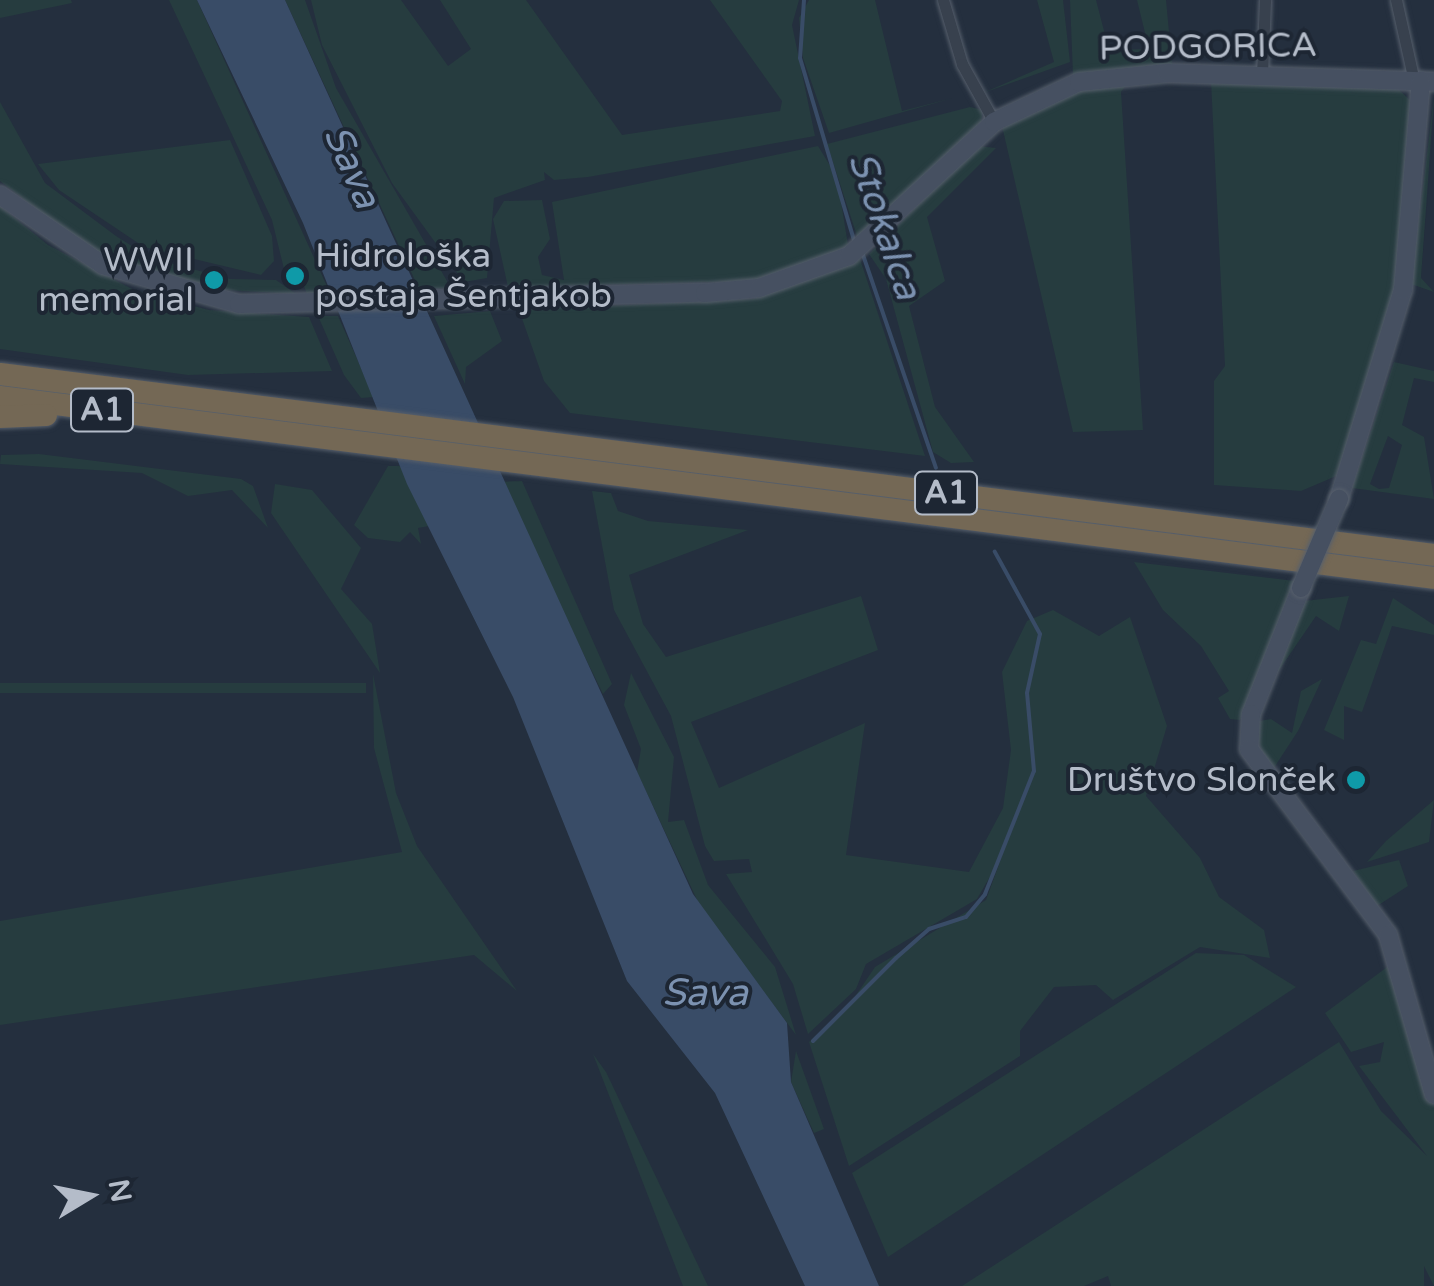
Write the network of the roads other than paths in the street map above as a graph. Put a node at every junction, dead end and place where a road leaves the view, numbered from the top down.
1 (943, 0) edge
2 (1264, 0) edge
3 (1396, 0) edge
4 (1262, 76) junction
5 (1423, 81) edge
6 (994, 122) junction
7 (0, 195) edge
8 (0, 374) edge
9 (0, 397) edge
10 (0, 417) edge
11 (205, 423) junction
12 (1294, 537) junction
13 (1434, 540) edge
14 (1434, 555) edge
15 (1336, 565) junction
16 (1434, 578) edge
17 (1434, 592) edge
18 (1434, 1094) edge

1 - 6 street
2 - 4 street
3 - 5 street
4 - 5 main road, PODGORICA
4 - 6 main road, PODGORICA
5 - 18 main road, bridge
6 - 7 main road, PODGORICA
8 - 12 highway, A1
9 - 11 highway, A1
10 - 11 highway
11 - 15 highway, A1
12 - 13 highway
12 - 14 highway, A1
15 - 16 highway, A1
15 - 17 highway

